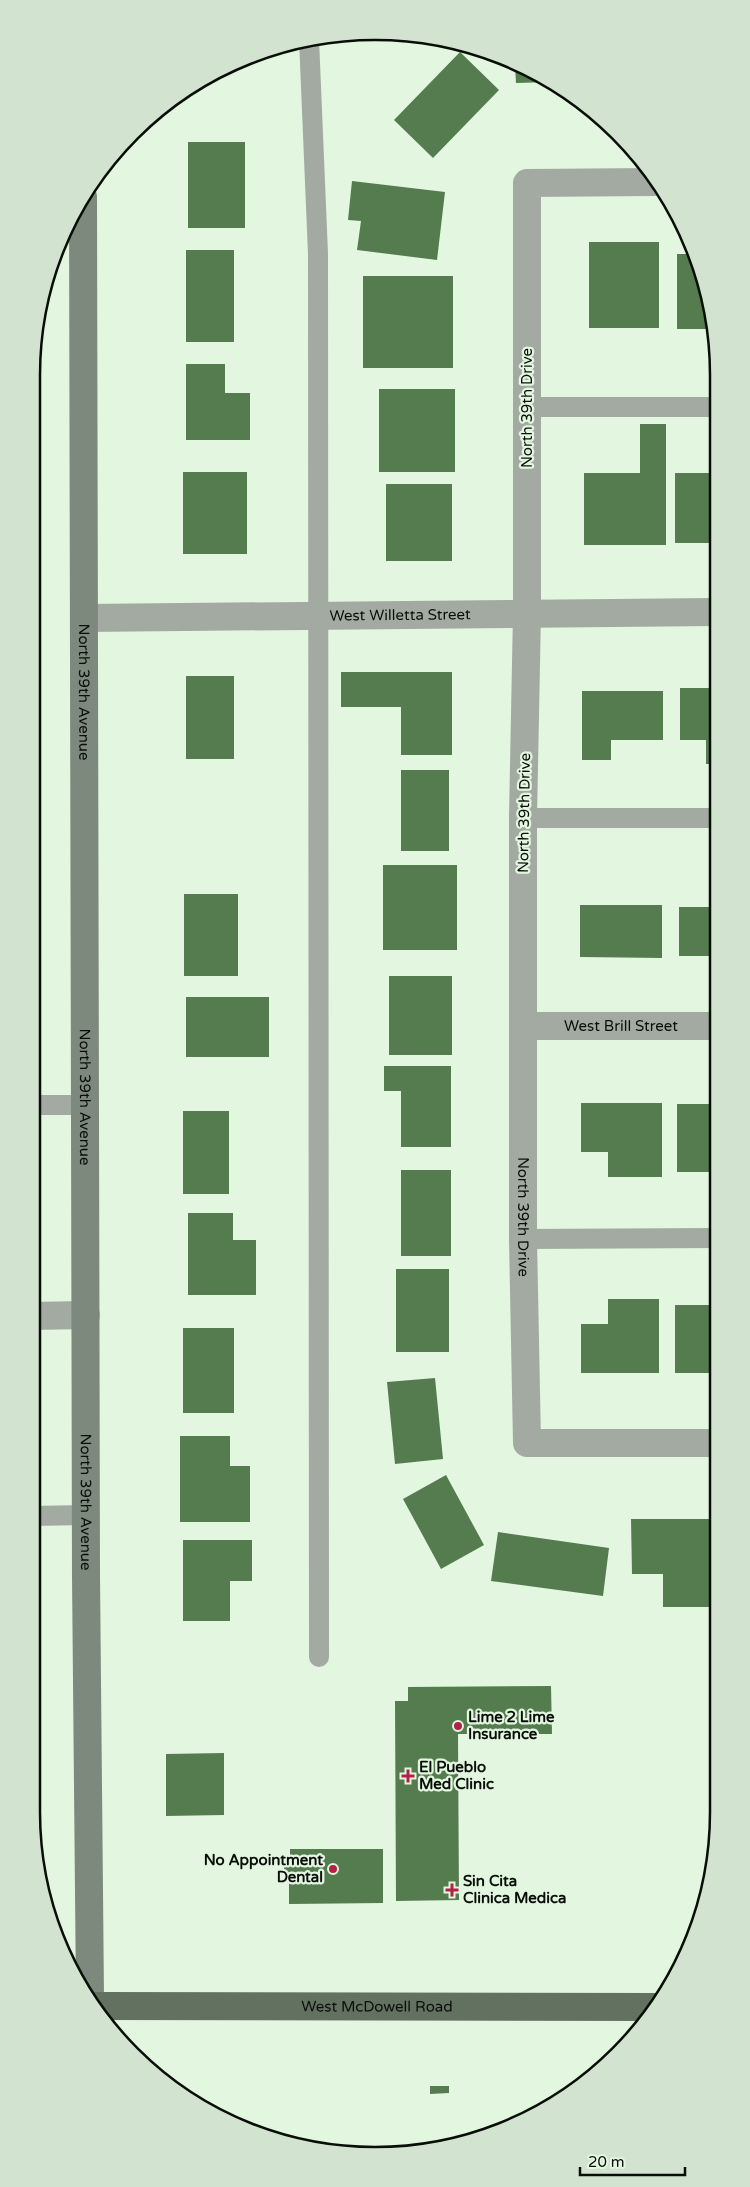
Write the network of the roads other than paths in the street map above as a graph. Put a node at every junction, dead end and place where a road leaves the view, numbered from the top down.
1 (309, 46) edge
2 (649, 182) edge
3 (78, 221) edge
4 (527, 406) junction
5 (710, 406) edge
6 (527, 612) junction
7 (710, 612) edge
8 (318, 614) junction
9 (84, 618) junction
10 (523, 818) junction
11 (710, 818) edge
12 (523, 1026) junction
13 (710, 1026) edge
14 (40, 1105) edge
15 (85, 1105) junction
16 (710, 1238) edge
17 (523, 1239) junction
18 (86, 1315) junction
19 (40, 1316) edge
20 (710, 1443) edge
21 (86, 1515) junction
22 (40, 1516) edge
23 (319, 1657) dead end
24 (90, 1988) edge
25 (102, 2006) edge
26 (648, 2007) edge

1 - 8 lane
2 - 4 street, North 39th Drive
3 - 9 street, North 39th Avenue
4 - 5 lane
4 - 6 street, North 39th Drive
6 - 7 street, West Willetta Street
6 - 8 street, West Willetta Street
6 - 10 street, North 39th Drive
8 - 9 street, West Willetta Street
8 - 23 lane
9 - 15 street, North 39th Avenue
10 - 11 lane
10 - 12 street, North 39th Drive
12 - 13 street, West Brill Street
12 - 17 street, North 39th Drive
14 - 15 lane
15 - 18 street, North 39th Avenue
16 - 17 lane
17 - 20 street, North 39th Drive
18 - 19 street
18 - 21 street, North 39th Avenue
21 - 22 lane
21 - 24 street, North 39th Avenue
25 - 26 main road, West McDowell Road

